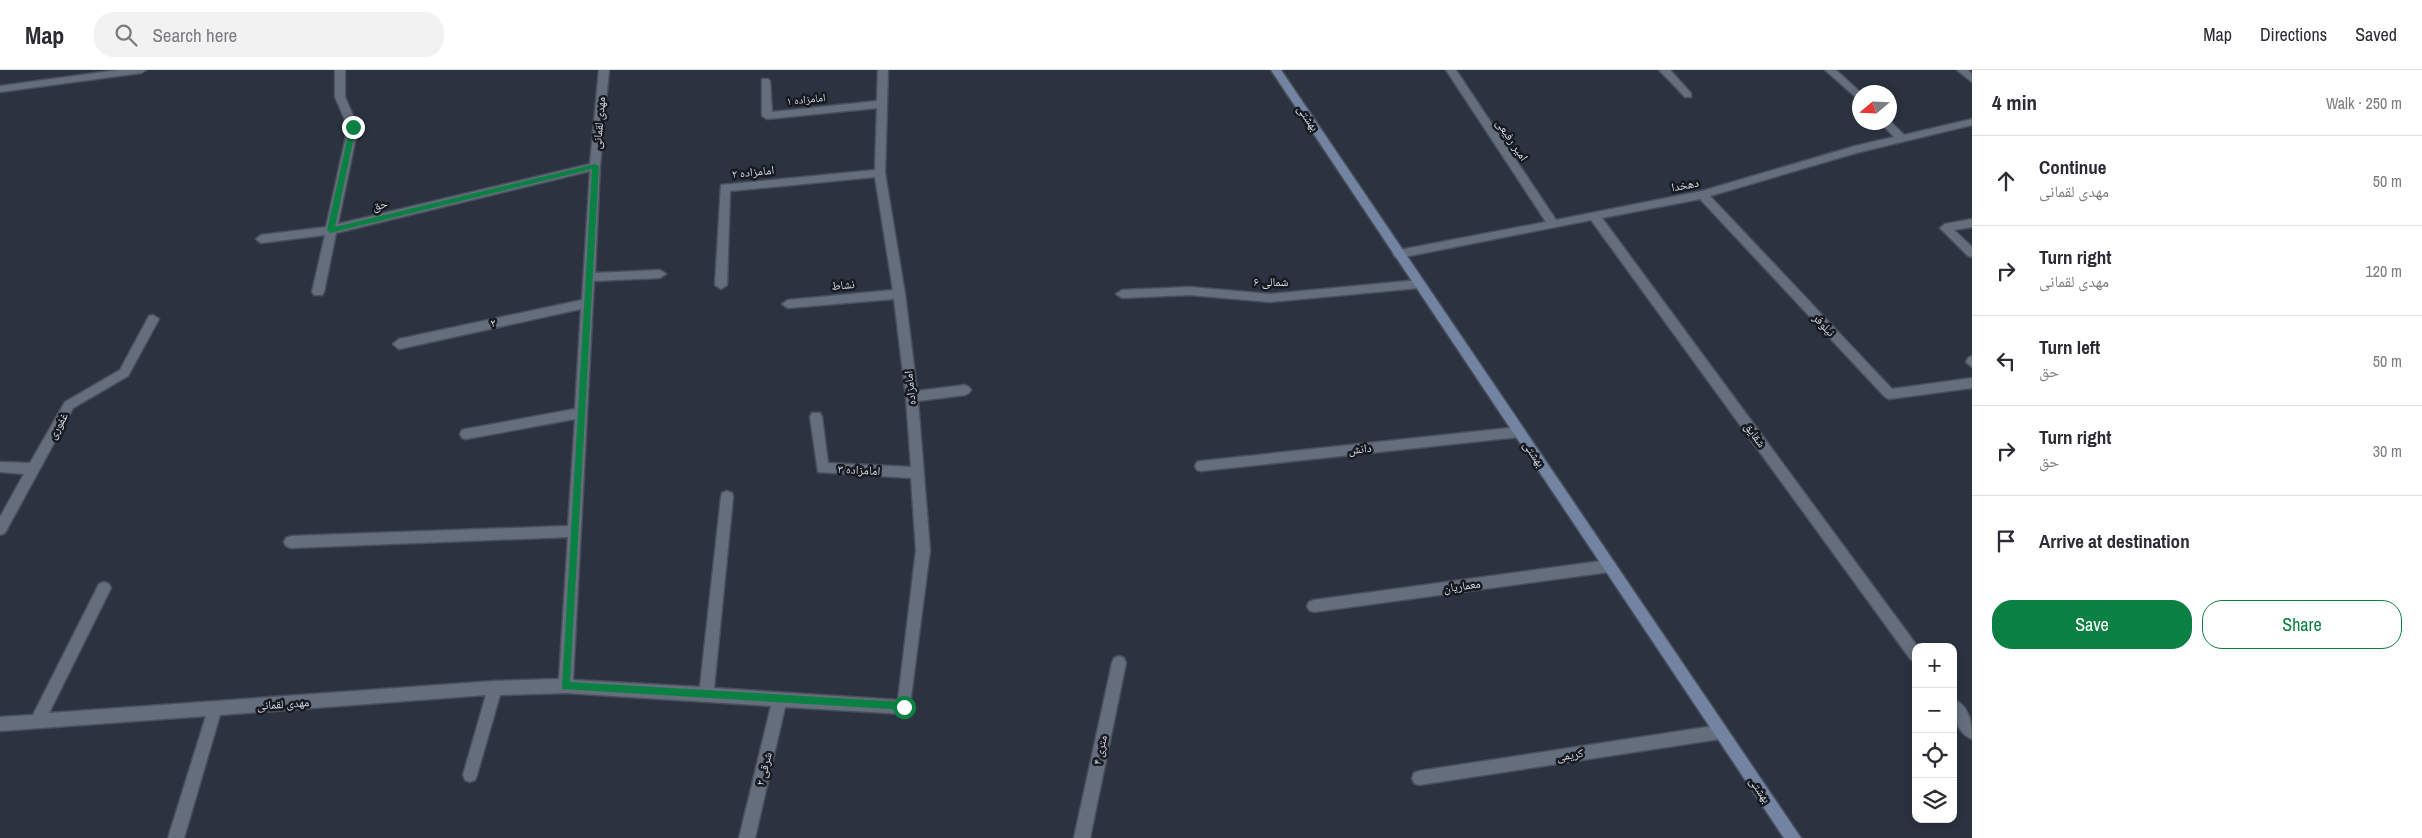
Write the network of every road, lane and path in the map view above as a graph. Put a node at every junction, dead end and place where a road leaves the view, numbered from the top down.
1 (140, 70) edge
2 (340, 70) edge
3 (604, 70) edge
4 (883, 70) edge
5 (1276, 70) edge
6 (1451, 70) edge
7 (1664, 70) edge
8 (1830, 70) edge
9 (1962, 70) edge
10 (1972, 79) edge
11 (765, 81) dead end
12 (0, 89) edge
13 (1852, 91) edge
14 (1688, 95) dead end
15 (882, 104) junction
16 (1972, 122) edge
17 (1893, 130) edge
18 (1902, 139) junction
19 (595, 166) junction
20 (880, 173) junction
21 (1702, 195) junction
22 (1594, 216) junction
23 (1553, 224) junction
24 (1972, 224) edge
25 (330, 230) junction
26 (261, 239) dead end
27 (1972, 253) edge
28 (1399, 254) junction
29 (660, 274) dead end
30 (589, 277) junction
31 (1419, 284) junction
32 (721, 285) dead end
33 (318, 292) dead end
34 (899, 294) junction
35 (1122, 294) dead end
36 (587, 303) junction
37 (788, 304) dead end
38 (153, 319) dead end
39 (399, 344) dead end
40 (1972, 383) edge
41 (965, 390) dead end
42 (912, 397) junction
43 (581, 413) junction
44 (816, 417) dead end
45 (1519, 432) junction
46 (466, 434) dead end
47 (1201, 466) dead end
48 (0, 467) edge
49 (33, 469) junction
50 (918, 473) junction
51 (727, 498) dead end
52 (0, 529) edge
53 (575, 531) junction
54 (291, 542) dead end
55 (1609, 566) junction
56 (104, 588) dead end
57 (1314, 606) dead end
58 (1912, 650) edge
59 (1119, 663) dead end
60 (566, 686) junction
61 (495, 688) junction
62 (706, 695) junction
63 (780, 699) junction
64 (904, 707) joint
65 (216, 709) junction
66 (1957, 711) edge
67 (37, 722) junction
68 (0, 724) edge
69 (1720, 732) junction
70 (1972, 732) edge
71 (470, 775) dead end
72 (1419, 778) dead end
73 (176, 838) edge
74 (747, 838) edge
75 (1082, 838) edge
76 (1793, 838) edge

1 - 12 street
2 - 25 street
3 - 19 street, مهدی لقمانی
4 - 15 street, امامزاده
5 - 28 main road, بهشتی
6 - 23 street, امیر رفیعی
7 - 14 street
8 - 13 street
9 - 10 street
11 - 15 street, امامزاده ۱
15 - 20 street, امامزاده
16 - 18 street, دهخدا
17 - 18 street
18 - 21 street, دهخدا
19 - 25 street, حق
19 - 30 street, مهدی لقمانی
20 - 32 street, امامزاده ۲
20 - 34 street, امامزاده
21 - 22 street, دهخدا
21 - 40 street, نیلوفر
22 - 23 street, دهخدا
22 - 58 street, شقایق
23 - 28 street, دهخدا
24 - 27 street
25 - 26 street, حق
25 - 33 street
28 - 31 main road, بهشتی
29 - 30 street
30 - 36 street, مهدی لقمانی
31 - 35 street, شمالی ۶
31 - 45 main road, بهشتی
34 - 37 street, نشاط
34 - 42 street, امامزاده
36 - 39 street, ۲
36 - 43 street, مهدی لقمانی
38 - 49 street, غفوری
41 - 42 street
42 - 50 street, امامزاده
43 - 46 street
43 - 53 street, مهدی لقمانی
44 - 50 street, امامزاده ۳
45 - 47 street, دانش
45 - 55 main road, بهشتی
48 - 49 street
49 - 52 street, غفوری
50 - 64 street, امامزاده
51 - 62 street
53 - 54 street
53 - 60 street, مهدی لقمانی
55 - 57 street, معماریان
55 - 69 main road, بهشتی
56 - 67 street
59 - 75 street, ۴ متری
60 - 61 street, مهدی لقمانی
60 - 62 street, مهدی لقمانی
61 - 65 street, مهدی لقمانی
61 - 71 street
62 - 63 street, مهدی لقمانی
63 - 64 street, مهدی لقمانی
63 - 74 street, ۲ شرقی
65 - 67 street, مهدی لقمانی
65 - 73 street
66 - 70 street
67 - 68 street, مهدی لقمانی
69 - 72 street, کریمی
69 - 76 main road, بهشتی

